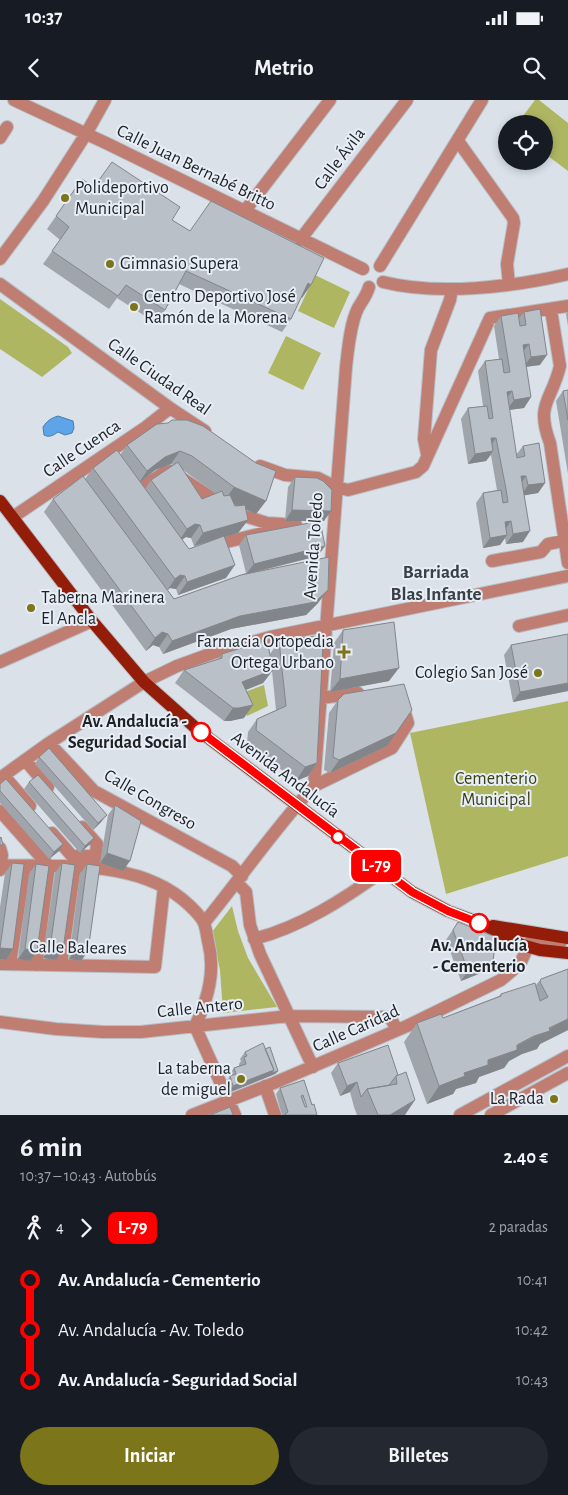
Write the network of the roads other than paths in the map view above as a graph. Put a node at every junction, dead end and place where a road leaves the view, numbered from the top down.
1 (14, 100) edge
2 (105, 100) edge
3 (330, 100) edge
4 (407, 100) edge
5 (482, 100) edge
6 (86, 134) junction
7 (458, 140) junction
8 (244, 212) junction
9 (300, 240) junction
10 (0, 259) edge
11 (380, 266) junction
12 (363, 269) junction
13 (568, 274) edge
14 (383, 282) junction
15 (0, 284) edge
16 (508, 285) junction
17 (369, 287) junction
18 (452, 289) junction
19 (568, 306) edge
20 (551, 310) junction
21 (170, 408) junction
22 (214, 436) edge
23 (427, 454) junction
24 (249, 460) edge
25 (72, 477) junction
26 (336, 487) junction
27 (135, 491) edge
28 (0, 501) edge
29 (96, 508) edge
30 (13, 517) junction
31 (566, 541) edge
32 (198, 549) edge
33 (492, 560) dead end
34 (568, 562) edge
35 (568, 576) edge
36 (568, 615) edge
37 (92, 621) junction
38 (326, 626) junction
39 (519, 626) dead end
40 (0, 662) edge
41 (144, 682) junction
42 (397, 687) edge
43 (368, 691) edge
44 (321, 698) junction
45 (49, 743) junction
46 (26, 760) junction
47 (2, 777) edge
48 (314, 786) junction
49 (55, 796) edge
50 (296, 805) junction
51 (0, 810) edge
52 (35, 812) edge
53 (73, 816) edge
54 (144, 817) junction
55 (47, 827) edge
56 (138, 830) edge
57 (0, 848) edge
58 (0, 866) edge
59 (25, 866) junction
60 (49, 866) junction
61 (75, 866) junction
62 (96, 867) junction
63 (383, 871) junction
64 (240, 879) junction
65 (164, 887) junction
66 (204, 923) junction
67 (483, 924) junction
68 (254, 938) junction
69 (568, 938) edge
70 (568, 943) edge
71 (525, 952) junction
72 (568, 954) edge
73 (5, 964) edge
74 (36, 965) junction
75 (61, 965) junction
76 (289, 1016) junction
77 (0, 1022) edge
78 (195, 1026) junction
79 (397, 1030) junction
80 (568, 1056) edge
81 (313, 1067) junction
82 (568, 1073) edge
83 (270, 1085) junction
84 (229, 1100) junction
85 (192, 1115) edge
86 (235, 1115) edge
87 (275, 1115) edge
88 (460, 1115) edge
89 (491, 1115) edge

1 - 6 street, Calle Juan Bernabé Britto
2 - 6 street
3 - 8 street
4 - 9 street, Calle Ávila
5 - 7 street
6 - 8 street, Calle Juan Bernabé Britto
6 - 10 street
7 - 11 street
7 - 16 street
8 - 9 street, Calle Juan Bernabé Britto
9 - 12 street, Calle Juan Bernabé Britto
11 - 12 street
11 - 14 street
12 - 17 street
13 - 16 street
14 - 17 street
14 - 18 street
15 - 21 street, Calle Ciudad Real
16 - 18 street
17 - 26 street, Avenida Toledo
18 - 23 street
19 - 20 street
20 - 23 street
20 - 31 street
21 - 22 street, Calle Ciudad Real
21 - 25 street, Calle Cuenca
23 - 26 street
24 - 26 street
25 - 29 street
25 - 30 street, Calle Cuenca
26 - 38 street, Avenida Toledo
27 - 32 street
28 - 30 main road, Avenida Andalucía
30 - 37 main road, Avenida Andalucía
31 - 33 street
31 - 34 street
35 - 38 street
36 - 39 street
37 - 40 street
37 - 41 main road, Avenida Andalucía
38 - 41 street
38 - 44 street, Avenida Toledo
41 - 45 street
41 - 50 main road, Avenida Andalucía
42 - 48 street
43 - 44 street
44 - 48 street, Avenida Toledo
45 - 46 street
45 - 54 street, Calle Congreso
46 - 47 street
46 - 49 street
47 - 52 street
48 - 50 street
50 - 63 main road, Avenida Andalucía
50 - 64 street
51 - 60 street
53 - 62 street
54 - 56 street
54 - 64 street, Calle Congreso
55 - 62 street
57 - 58 street
58 - 59 street
59 - 60 street
59 - 73 street
60 - 61 street
60 - 74 street
61 - 62 street
61 - 75 street
62 - 65 street
63 - 67 main road, Avenida Andalucía
63 - 68 street
64 - 66 street
64 - 68 street
65 - 66 street
65 - 75 street, Calle Baleares
66 - 78 street
67 - 69 main road, Avenida Andalucía
67 - 71 main road, Avenida Andalucía
68 - 76 street
70 - 71 street
71 - 72 main road, Avenida Andalucía
71 - 79 street, Calle Caridad
73 - 74 street, Calle Baleares
74 - 75 street, Calle Baleares
76 - 78 street, Calle Antero
76 - 79 street, Calle Antero
76 - 81 street
77 - 78 street, Calle Antero
78 - 84 street
79 - 81 street, Calle Caridad
80 - 88 street
81 - 83 street, Calle Caridad
82 - 89 street
83 - 84 street, Calle Caridad
83 - 87 street
84 - 85 street, Calle Caridad
84 - 86 street

